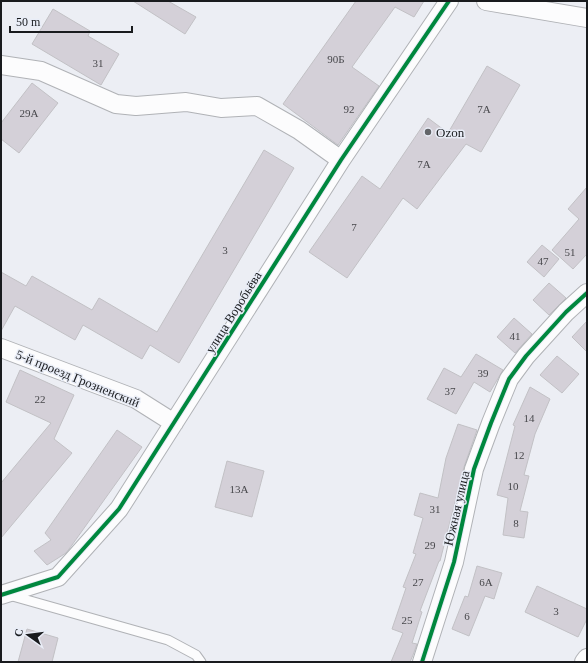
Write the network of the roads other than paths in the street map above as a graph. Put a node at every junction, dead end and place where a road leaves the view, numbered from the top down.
1 (449, 1) edge
2 (486, 1) edge
3 (587, 18) edge
4 (1, 65) edge
5 (341, 160) junction
6 (587, 293) edge
7 (1, 348) edge
8 (174, 423) junction
9 (3, 594) edge
10 (587, 658) edge
11 (201, 662) edge
12 (422, 662) edge
13 (584, 662) edge

1 - 5 street, улица Воробьёва
2 - 3 street
4 - 5 street
5 - 8 street, улица Воробьёва
6 - 12 street, Южная улица
7 - 8 street, 5-й проезд Грозненский
8 - 9 street, улица Воробьёва
9 - 11 lane
10 - 13 street

